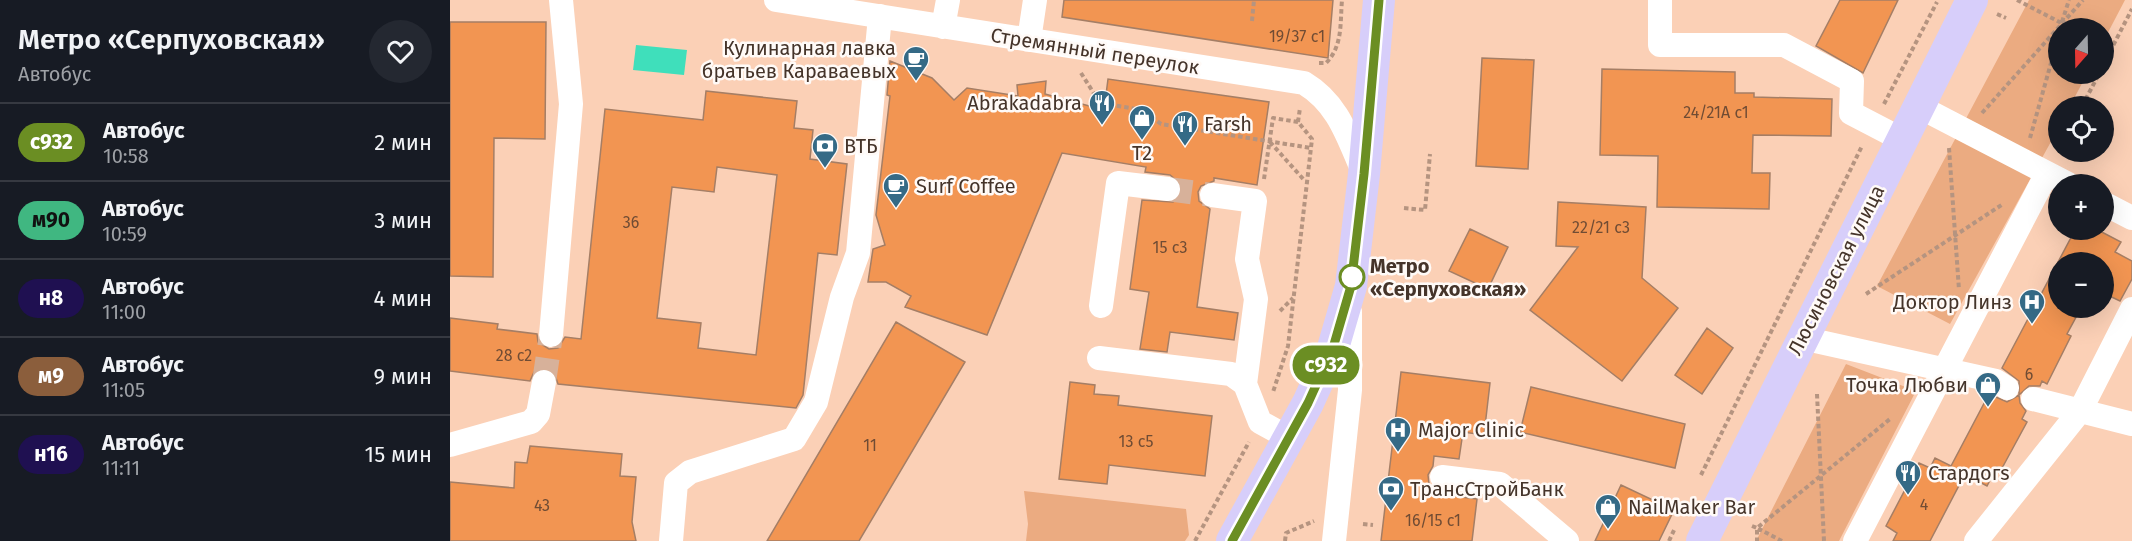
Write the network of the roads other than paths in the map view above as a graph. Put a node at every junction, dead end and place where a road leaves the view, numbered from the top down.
1 (561, 0) edge
2 (776, 0) edge
3 (948, 0) edge
4 (1035, 0) edge
5 (1379, 0) edge
6 (1660, 0) edge
7 (824, 4) edge
8 (1985, 7) edge
9 (880, 16) junction
10 (943, 27) junction
11 (1029, 40) junction
12 (1918, 106) junction
13 (1901, 139) junction
14 (1364, 174) junction
15 (2048, 176) edge
16 (1168, 189) tunnel mouth
17 (1212, 195) tunnel mouth
18 (2048, 195) edge
19 (2114, 209) edge
20 (2132, 218) edge
21 (1351, 286) junction
22 (1101, 306) dead end
23 (2132, 309) edge
24 (551, 335) tunnel mouth
25 (1802, 338) junction
26 (1099, 358) dead end
27 (1945, 369) junction
28 (544, 382) tunnel mouth
29 (1245, 384) junction
30 (2007, 387) dead end
31 (2033, 399) dead end
32 (2080, 411) junction
33 (2132, 424) edge
34 (1289, 438) junction
35 (450, 445) edge
36 (1442, 477) dead end
37 (1689, 533) edge
38 (671, 541) edge
39 (1232, 541) edge
40 (1334, 541) edge
41 (1566, 541) edge
42 (1855, 541) edge
43 (1976, 541) edge

1 - 24 street
2 - 7 street, Стремянный переулок
3 - 10 street
4 - 11 street
5 - 14 main road
6 - 13 street
7 - 9 street, Стремянный переулок
8 - 12 main road, Люсиновская улица
9 - 10 street, Стремянный переулок
9 - 38 street
10 - 11 street, Стремянный переулок
11 - 14 street, Стремянный переулок
12 - 13 main road, Люсиновская улица
12 - 15 street
13 - 25 main road, Люсиновская улица
14 - 21 main road
16 - 22 street
17 - 29 street
18 - 27 street
19 - 20 street
21 - 34 main road
21 - 40 street
23 - 32 street
25 - 27 street
25 - 37 main road, Люсиновская улица
26 - 29 street
27 - 30 street
27 - 42 street
28 - 35 street
29 - 34 street
31 - 32 street
32 - 33 street
32 - 43 street
34 - 39 main road
36 - 41 street

